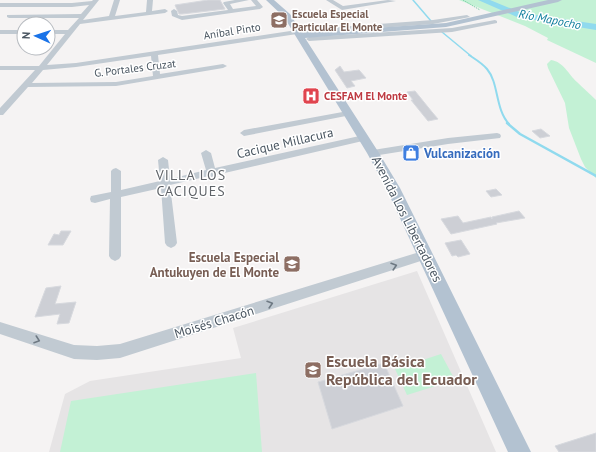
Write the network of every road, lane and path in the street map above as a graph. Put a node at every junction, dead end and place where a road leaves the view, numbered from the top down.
1 (117, 0) edge
2 (150, 0) edge
3 (246, 0) edge
4 (329, 0) edge
5 (362, 0) edge
6 (463, 0) edge
7 (558, 0) edge
8 (393, 1) dead end
9 (94, 2) edge
10 (273, 2) edge
11 (0, 3) edge
12 (257, 3) edge
13 (368, 4) junction
14 (230, 9) junction
15 (165, 10) dead end
16 (174, 11) dead end
17 (149, 12) junction
18 (484, 15) junction
19 (9, 16) dead end
20 (112, 17) junction
21 (467, 17) dead end
22 (80, 19) junction
23 (495, 22) dead end
24 (0, 32) edge
25 (16, 32) edge
26 (56, 32) edge
27 (69, 32) junction
28 (301, 36) junction
29 (154, 53) junction
30 (223, 66) dead end
31 (0, 68) edge
32 (41, 68) junction
33 (157, 77) junction
34 (25, 85) junction
35 (0, 113) edge
36 (348, 113) junction
37 (244, 133) dead end
38 (497, 136) dead end
39 (364, 138) junction
40 (206, 152) dead end
41 (373, 153) junction
42 (163, 160) dead end
43 (116, 171) dead end
44 (212, 174) junction
45 (165, 184) junction
46 (116, 194) junction
47 (95, 198) dead end
48 (171, 243) dead end
49 (426, 255) junction
50 (114, 256) dead end
51 (0, 328) edge
52 (520, 452) edge

1 - 20 street
2 - 17 street
3 - 14 street
4 - 13 street
5 - 13 street
6 - 18 path
7 - 18 main road, Aníbal Pinto
8 - 13 street
9 - 11 street
9 - 22 street
10 - 12 street
10 - 28 main road, Avenida Los Libertadores
12 - 14 street
14 - 16 street
15 - 17 street
17 - 20 street
18 - 28 main road, Aníbal Pinto
19 - 22 street
20 - 22 street
21 - 28 street, Aníbal Pinto
22 - 27 street
23 - 28 street, Aníbal Pinto
24 - 25 street
26 - 27 street
27 - 32 street
28 - 29 street, Aníbal Pinto
28 - 36 main road, Avenida Los Libertadores
29 - 32 street, Aníbal Pinto
29 - 33 street
30 - 33 street, G. Portales Cruzat
31 - 32 street, Aníbal Pinto
32 - 34 street
33 - 34 street, G. Portales Cruzat
34 - 35 street
36 - 37 street
36 - 39 main road, Avenida Los Libertadores
38 - 41 street
39 - 41 main road, Avenida Los Libertadores
39 - 44 street, Cacique Millacura
40 - 44 street
41 - 49 main road, Avenida Los Libertadores
42 - 45 street
43 - 46 street
44 - 45 street, Cacique Millacura
45 - 46 street, Cacique Millacura
45 - 48 street
46 - 47 street, Cacique Millacura
46 - 50 street
51 -> 49 street, Moisés Chacón
49 - 52 main road, Avenida Los Libertadores

